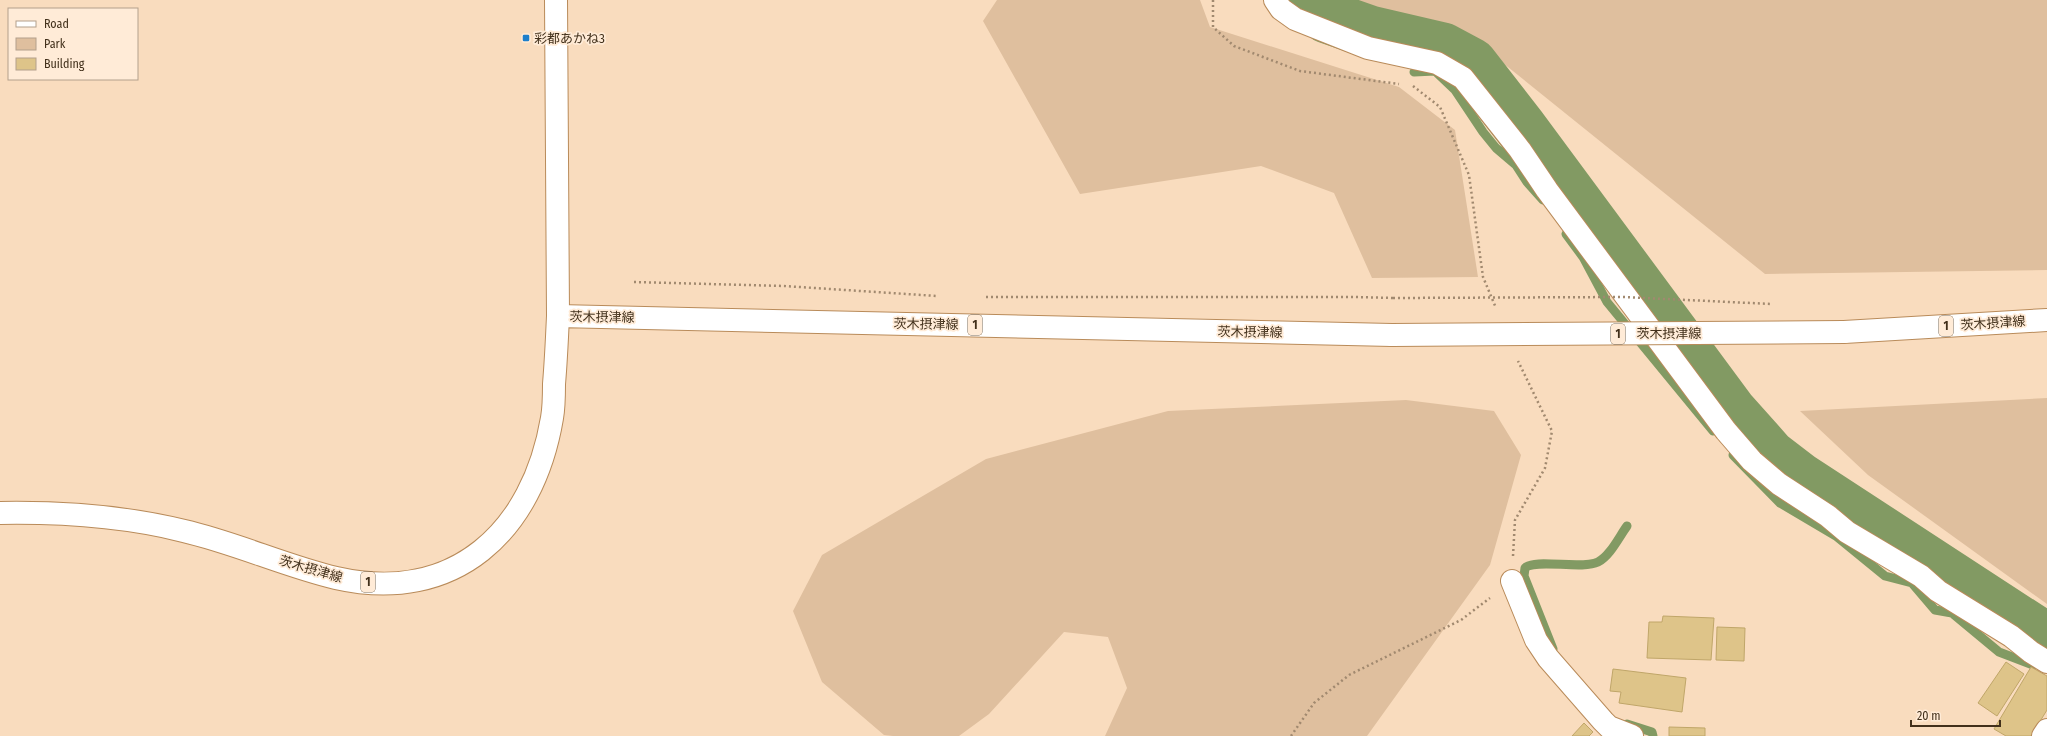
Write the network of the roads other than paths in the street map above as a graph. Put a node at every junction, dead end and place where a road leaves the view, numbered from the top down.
1 (556, 0) edge
2 (1274, 0) edge
3 (558, 316) junction
4 (2047, 320) edge
5 (0, 513) edge
6 (1512, 581) dead end
7 (2047, 662) edge
8 (2047, 730) edge
9 (1632, 736) edge
10 (2043, 736) edge

1 - 3 main road
2 - 7 main road
3 - 4 main road, 茨木摂津線 / 1, bridge
3 - 5 main road, 茨木摂津線 / 1
6 - 9 main road
8 - 10 main road

